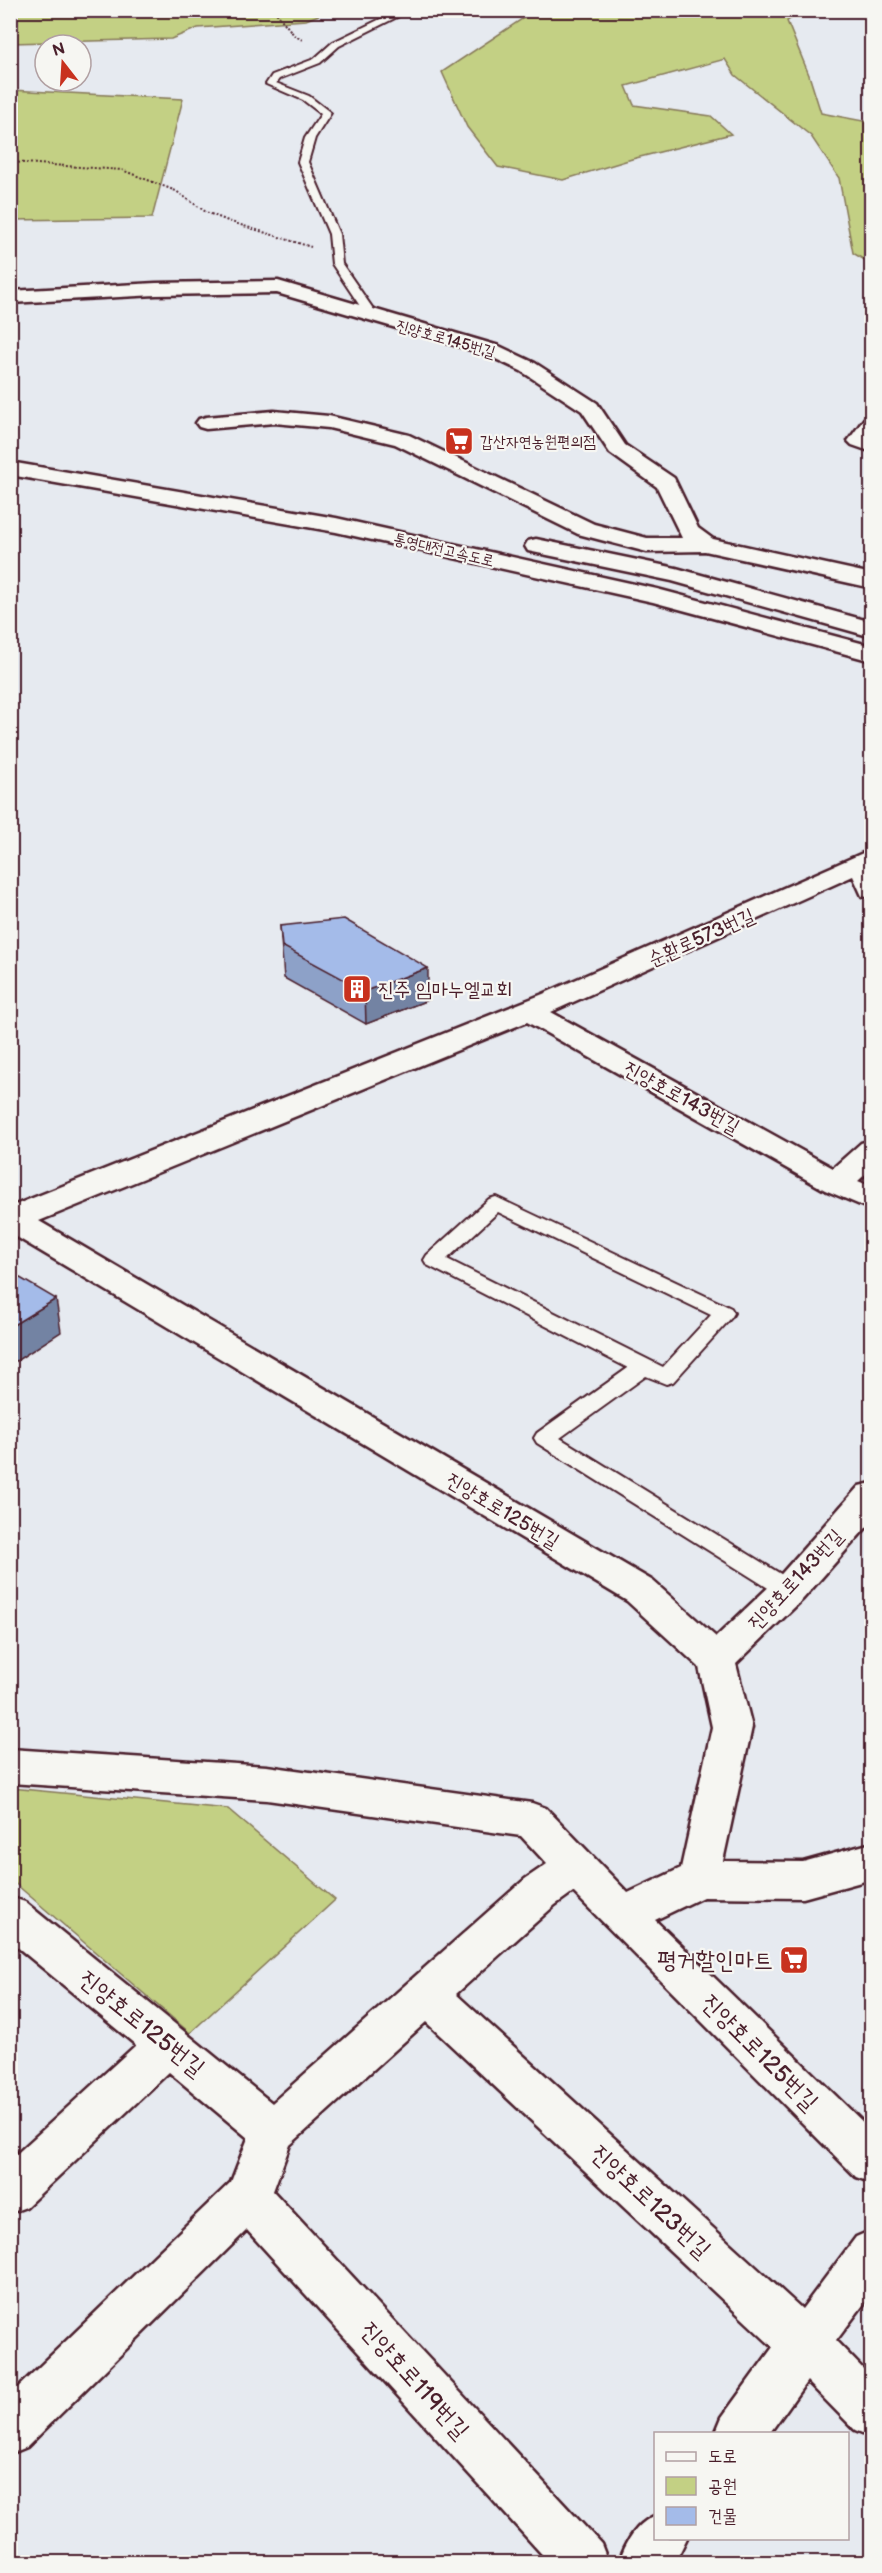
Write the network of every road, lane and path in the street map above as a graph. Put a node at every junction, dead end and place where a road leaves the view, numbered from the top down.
1 (17, 10) edge
2 (274, 10) edge
3 (407, 10) edge
4 (10, 12) edge
5 (336, 44) junction
6 (10, 162) edge
7 (335, 254) junction
8 (10, 297) edge
9 (372, 316) junction
10 (206, 423) dead end
11 (870, 423) edge
12 (872, 446) edge
13 (10, 453) edge
14 (10, 468) edge
15 (468, 532) dead end
16 (514, 542) dead end
17 (705, 544) junction
18 (872, 581) edge
19 (872, 630) edge
20 (872, 654) edge
21 (866, 859) edge
22 (872, 890) edge
23 (528, 1011) junction
24 (872, 1150) edge
25 (836, 1183) junction
26 (872, 1200) edge
27 (12, 1219) edge
28 (644, 1367) junction
29 (872, 1496) edge
30 (789, 1590) junction
31 (716, 1660) junction
32 (10, 1766) edge
33 (872, 1861) edge
34 (575, 1868) junction
35 (699, 1879) junction
36 (622, 1916) junction
37 (16, 1927) edge
38 (426, 1994) junction
39 (168, 2044) junction
40 (273, 2131) junction
41 (872, 2162) edge
42 (10, 2192) edge
43 (248, 2197) junction
44 (872, 2253) edge
45 (805, 2344) junction
46 (872, 2413) edge
47 (10, 2430) edge
48 (740, 2432) edge
49 (660, 2540) edge
50 (583, 2562) edge
51 (644, 2562) edge

1 - 4 path
2 - 5 path
3 - 5 lane
5 - 7 lane
6 - 7 path
7 - 9 lane
8 - 9 main road, 진양호로145번길
9 - 17 main road, 진양호로145번길
10 - 17 main road
11 - 12 main road
13 - 15 main road, 통영대전고속도로
14 - 20 main road, 통영대전고속도로
16 - 19 main road, 통영대전고속도로
17 - 18 main road
21 - 22 main road
21 - 23 main road, 순환로573번길
23 - 25 main road, 진양호로143번길
23 - 27 main road, 순환로573번길
24 - 25 main road
25 - 26 main road, 진양호로143번길
27 - 31 main road, 진양호로125번길
28 - 28 lane
28 - 30 lane
29 - 30 main road, 진양호로143번길
30 - 31 main road, 진양호로143번길
31 - 35 main road
32 - 34 main road, 진양호로125번길
33 - 35 main road
34 - 36 main road, 진양호로125번길
34 - 38 main road
35 - 36 main road
36 - 41 main road, 진양호로125번길
37 - 39 main road, 진양호로125번길
38 - 40 main road
38 - 45 main road, 진양호로123번길
39 - 40 main road, 진양호로125번길
39 - 42 main road
40 - 43 main road
43 - 47 main road
43 - 50 main road, 진양호로119번길
44 - 45 main road
45 - 46 main road, 진양호로123번길
45 - 48 main road
49 - 51 main road

